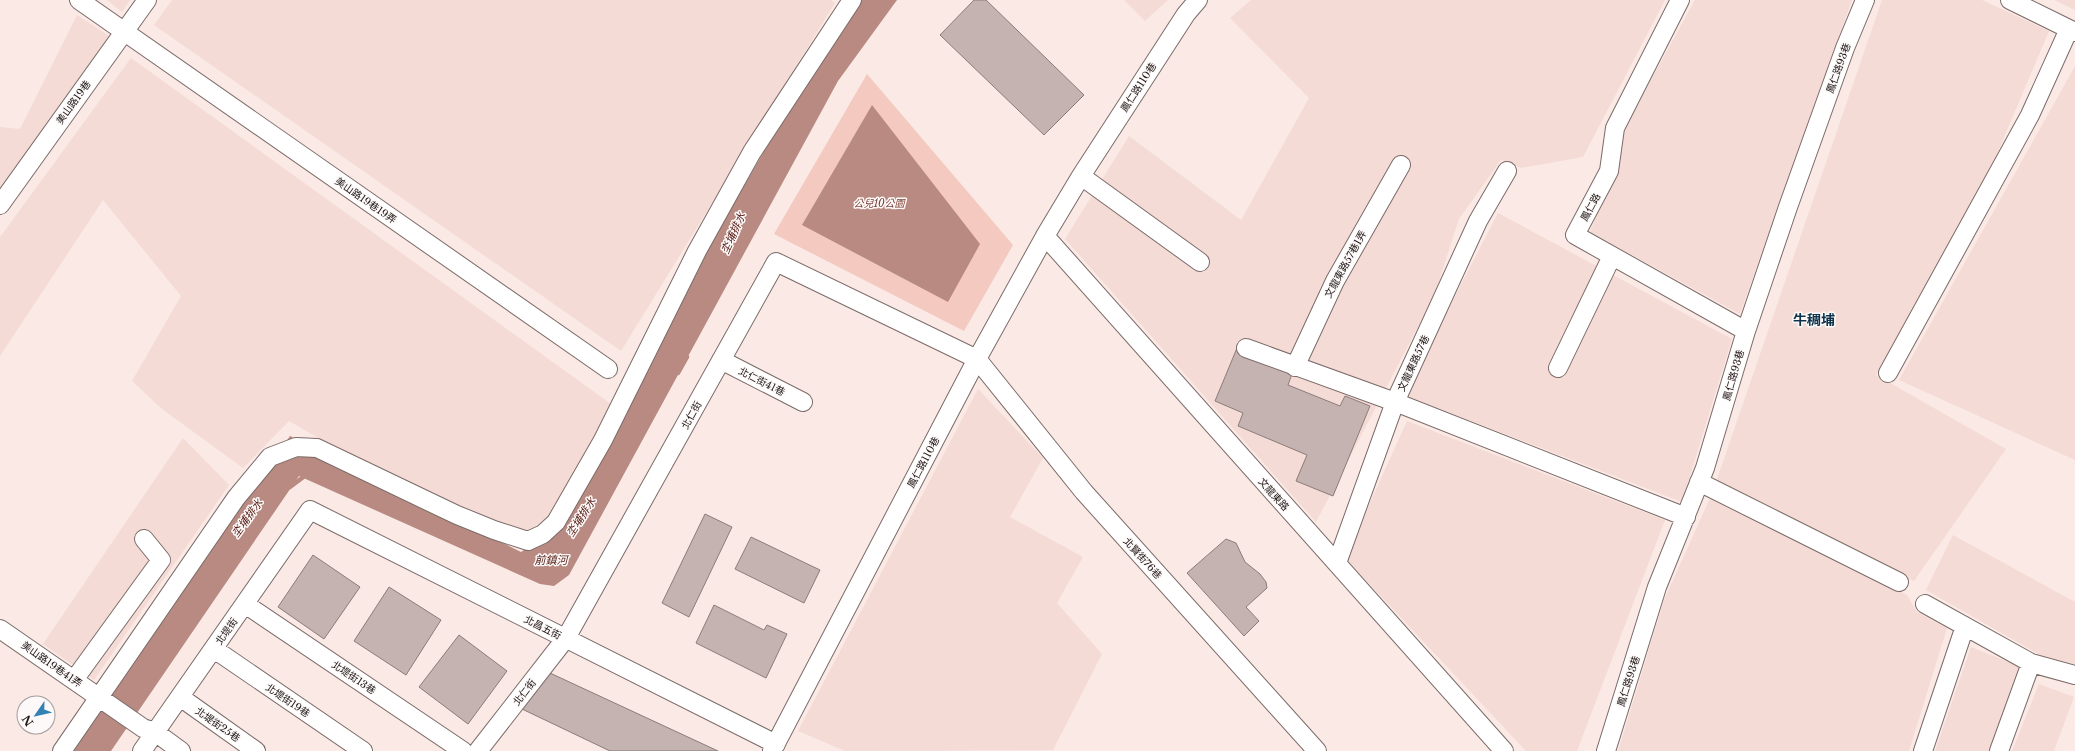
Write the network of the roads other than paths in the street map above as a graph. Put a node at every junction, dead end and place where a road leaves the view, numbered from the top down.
1 (80, 0) edge
2 (147, 0) edge
3 (852, 0) edge
4 (1198, 0) edge
5 (1680, 0) edge
6 (1865, 0) edge
7 (2010, 0) edge
8 (2072, 30) edge
9 (124, 32) junction
10 (1401, 165) dead end
11 (1506, 171) dead end
12 (1081, 176) junction
13 (0, 205) edge
14 (1045, 236) junction
15 (1612, 256) junction
16 (1200, 262) dead end
17 (1746, 331) junction
18 (1246, 348) dead end
19 (977, 359) junction
20 (721, 360) junction
21 (1295, 367) junction
22 (1558, 368) dead end
23 (608, 369) dead end
24 (1888, 373) dead end
25 (803, 402) dead end
26 (1395, 402) junction
27 (1700, 482) junction
28 (310, 510) joint
29 (1686, 517) junction
30 (144, 539) dead end
31 (1337, 563) junction
32 (1899, 582) dead end
33 (245, 604) junction
34 (1925, 604) dead end
35 (1965, 626) junction
36 (0, 629) edge
37 (566, 638) junction
38 (214, 649) junction
39 (2031, 663) junction
40 (2075, 675) edge
41 (74, 680) junction
42 (180, 697) junction
43 (101, 699) junction
44 (149, 730) junction
45 (774, 748) edge
46 (62, 751) edge
47 (142, 751) edge
48 (181, 751) edge
49 (256, 751) edge
50 (363, 751) edge
51 (463, 751) edge
52 (478, 751) edge
53 (1317, 751) edge
54 (1504, 751) edge
55 (1606, 751) edge
56 (1923, 751) edge
57 (1999, 751) edge

1 - 9 street, 美山路19巷19弄
2 - 9 street, 美山路19巷
3 - 43 street
4 - 12 street, 鳳仁路110巷
5 - 15 street, 鳳仁路
6 - 17 street, 鳳仁路93巷
7 - 8 street
8 - 24 street
9 - 13 street, 美山路19巷
9 - 23 street, 美山路19巷19弄
10 - 21 street, 文龍東路57巷1弄
11 - 26 street, 文龍東路57巷
12 - 14 street, 鳳仁路110巷
12 - 16 street
14 - 19 street, 鳳仁路110巷
14 - 31 street, 文龍東路
15 - 17 street, 鳳仁路
15 - 22 street
17 - 27 street, 鳳仁路93巷
18 - 21 street
19 - 20 street, 北仁街
19 - 45 street, 鳳仁路110巷
19 - 53 street, 北賢街76巷
20 - 25 street, 北仁街41巷
20 - 37 street, 北仁街
21 - 26 street
26 - 29 street
26 - 31 street, 文龍東路57巷
27 - 29 street, 鳳仁路93巷
27 - 32 street
28 - 33 street, 北堤街
28 - 37 street, 北昌五街
29 - 55 street, 鳳仁路93巷
30 - 41 street
31 - 54 street, 文龍東路
33 - 38 street, 北堤街
33 - 51 street, 北堤街13巷
34 - 35 street
35 - 39 street
35 - 56 street
36 - 41 street, 美山路19巷41弄
37 - 45 street, 北昌五街
37 - 52 street, 北仁街
38 - 42 street, 北堤街
38 - 50 street, 北堤街19巷
39 - 40 street
39 - 57 street
41 - 43 street, 美山路19巷41弄
42 - 44 street, 北堤街
42 - 49 street, 北堤街25巷
43 - 44 street, 美山路19巷41弄
43 - 46 street
44 - 47 street, 北堤街
44 - 48 street, 美山路19巷41弄

